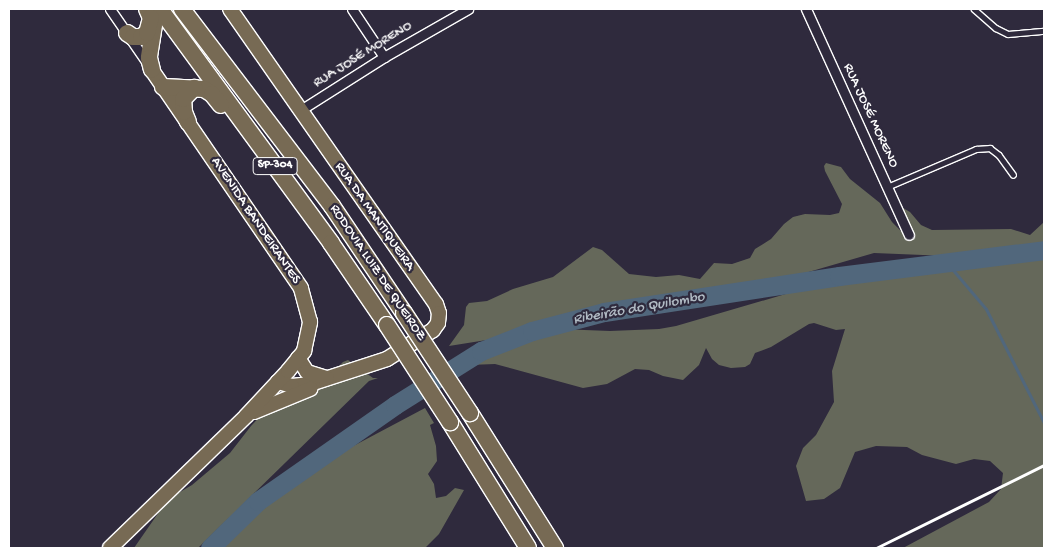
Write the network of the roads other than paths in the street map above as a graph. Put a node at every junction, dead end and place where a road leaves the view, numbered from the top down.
1 (110, 9) edge
2 (182, 9) edge
3 (230, 9) edge
4 (352, 9) edge
5 (466, 9) edge
6 (806, 9) edge
7 (974, 9) edge
8 (153, 10) edge
9 (1044, 31) edge
10 (127, 33) junction
11 (384, 57) junction
12 (152, 70) junction
13 (163, 87) junction
14 (194, 88) junction
15 (299, 111) junction
16 (188, 122) junction
17 (1013, 174) dead end
18 (887, 187) junction
19 (322, 231) junction
20 (909, 235) dead end
21 (298, 358) junction
22 (326, 378) junction
23 (281, 379) junction
24 (246, 416) junction
25 (110, 548) edge
26 (528, 548) edge
27 (555, 548) edge

1 - 10 street
2 - 27 highway, RODOVIA LUIZ DE QUEIROZ / SP-304, bridge
3 - 15 main road, RUA DA MANTIQUEIRA
4 - 11 street
5 - 11 street, RUA JOSÉ MORENO
6 - 18 street, RUA JOSÉ MORENO
7 - 9 lane
8 - 10 highway
8 - 12 highway
8 - 19 highway, RODOVIA LUIZ DE QUEIROZ / SP-304
10 - 12 street
11 - 15 street, RUA JOSÉ MORENO
12 - 13 main road, AVENIDA BANDEIRANTES
13 - 14 highway
13 - 16 main road, AVENIDA BANDEIRANTES
14 - 16 highway
14 - 19 highway
15 - 22 main road, RUA DA MANTIQUEIRA
16 - 21 main road, AVENIDA BANDEIRANTES
17 - 18 lane
18 - 20 street, RUA JOSÉ MORENO
19 - 26 highway, RODOVIA LUIZ DE QUEIROZ / SP-304, bridge
21 - 22 main road
21 - 23 main road, AVENIDA BANDEIRANTES
22 - 23 main road, RUA DA MANTIQUEIRA
22 - 24 main road
23 - 24 main road, AVENIDA BANDEIRANTES
24 - 25 main road, AVENIDA BANDEIRANTES

